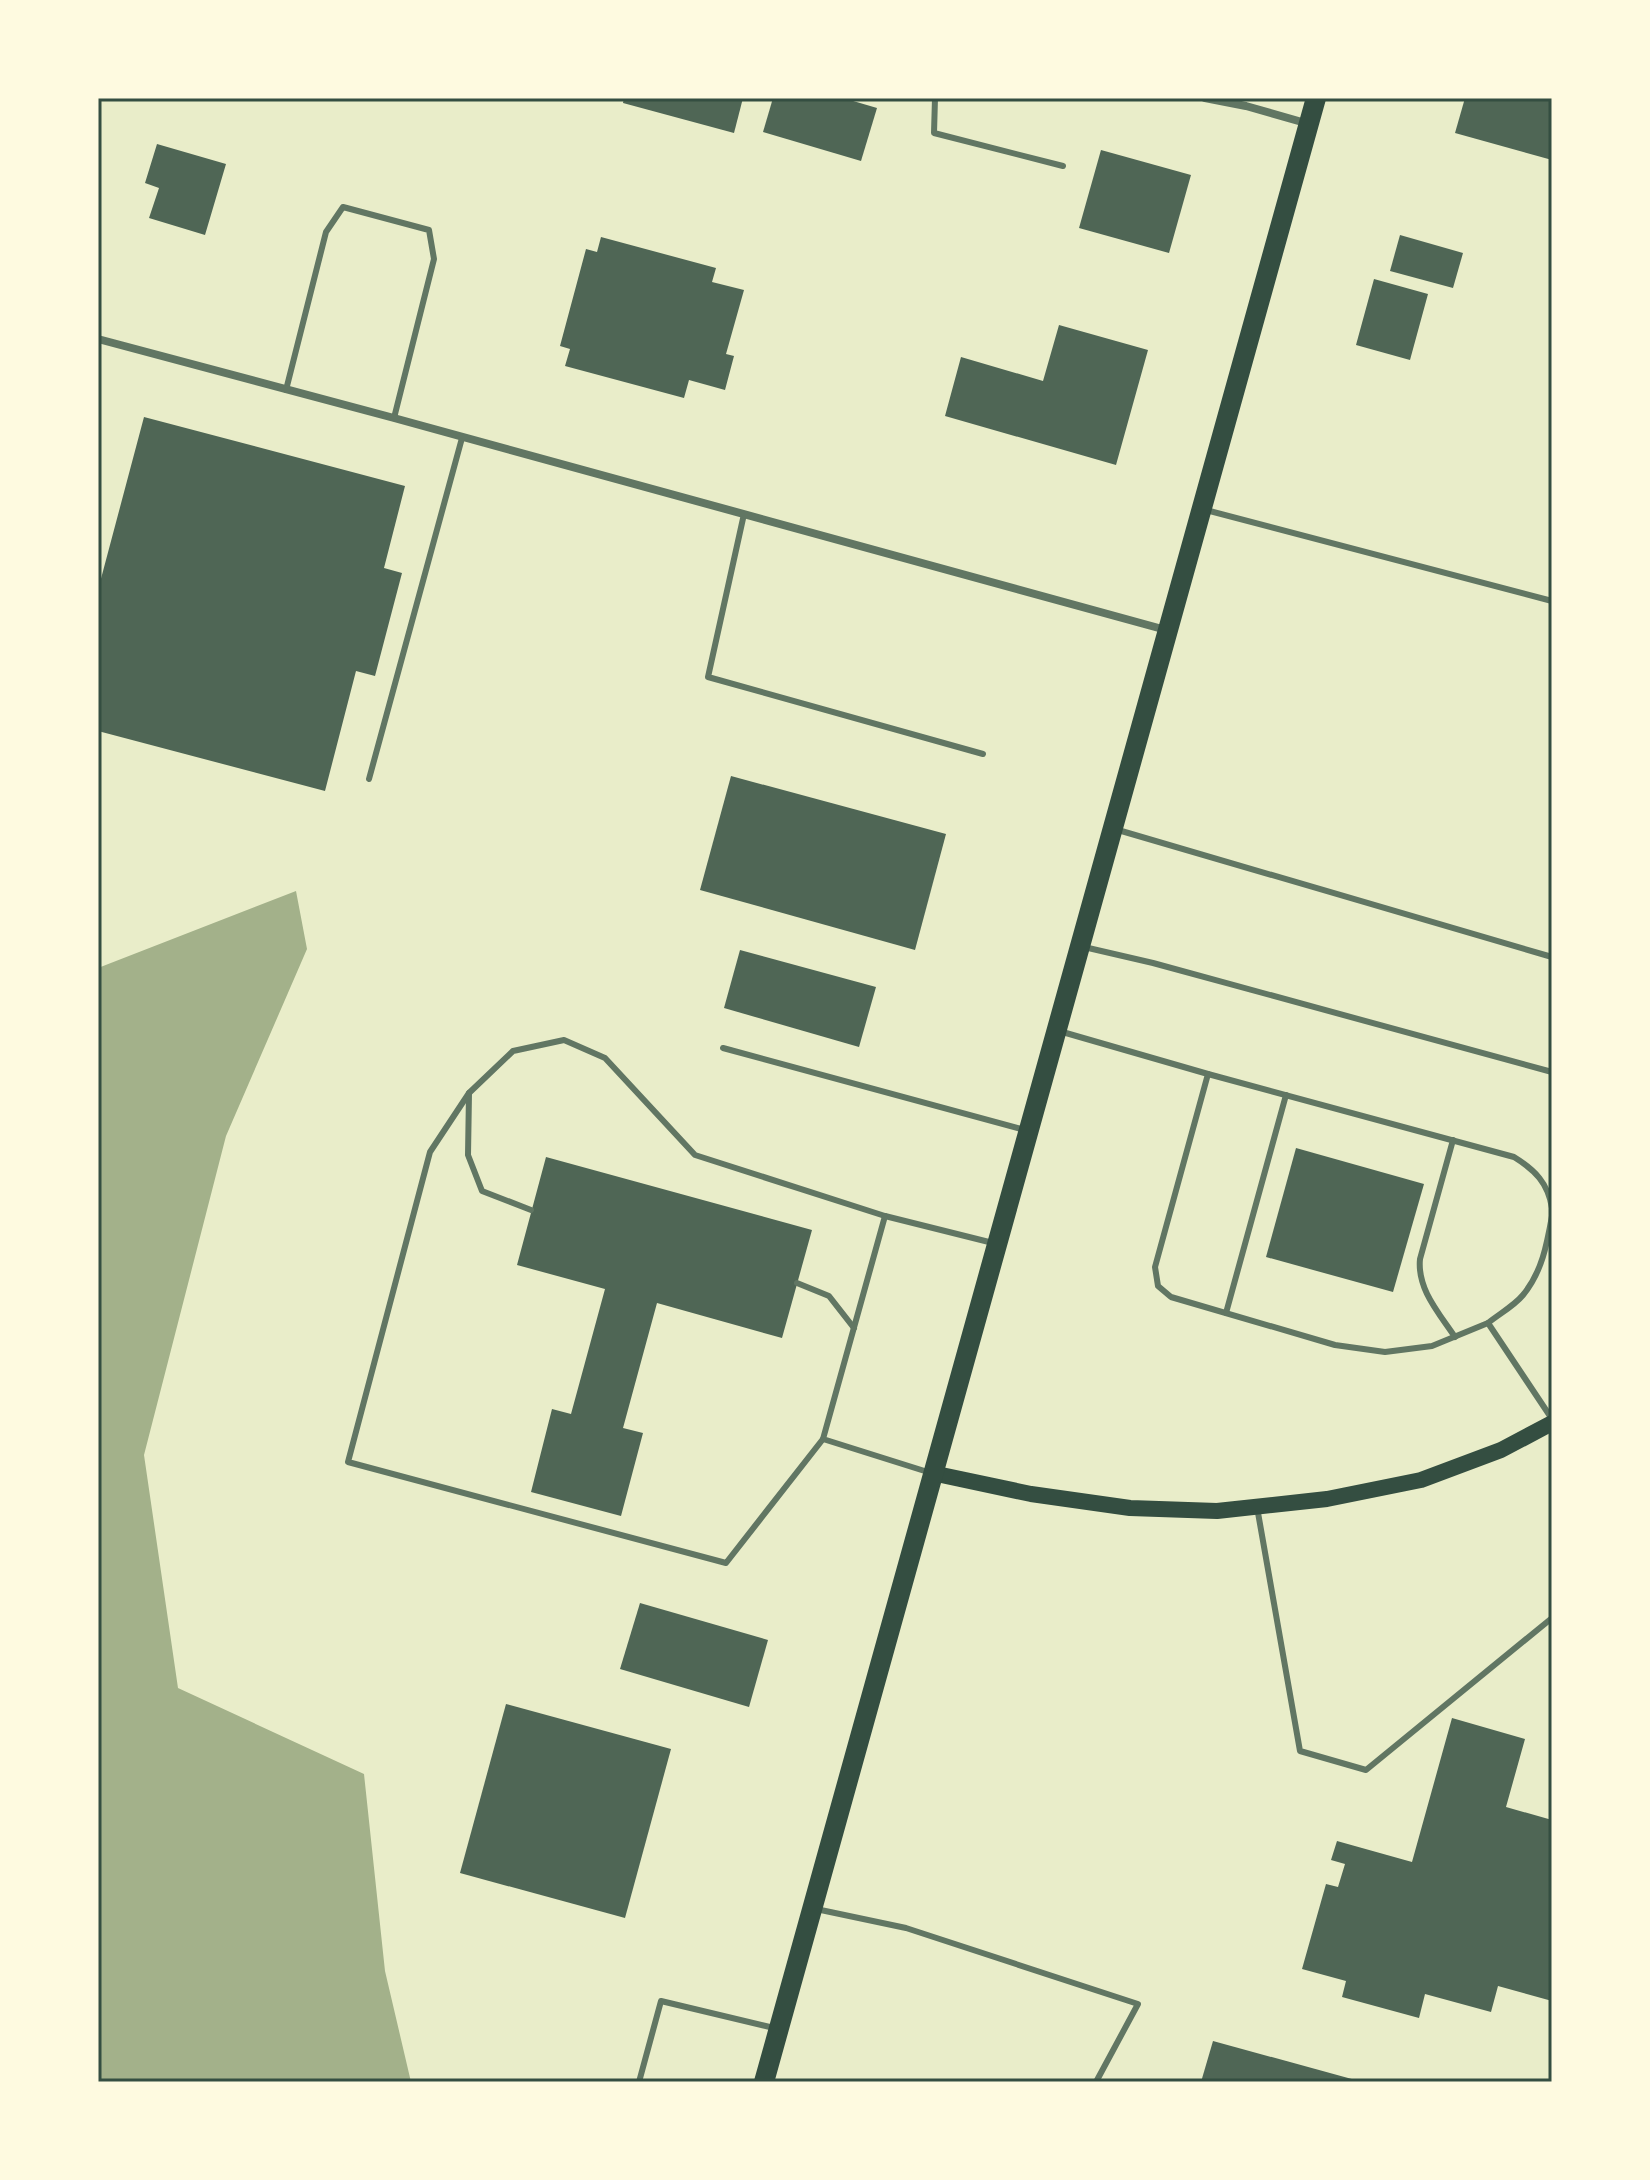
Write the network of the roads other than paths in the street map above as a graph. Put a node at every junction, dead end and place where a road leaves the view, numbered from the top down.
1 (935, 98) edge
2 (1205, 98) edge
3 (1316, 98) edge
4 (1310, 124) junction
5 (1063, 166) dead end
6 (98, 339) edge
7 (286, 390) junction
8 (394, 418) junction
9 (462, 438) junction
10 (1202, 509) junction
11 (744, 514) junction
12 (1552, 601) edge
13 (1169, 631) junction
14 (983, 754) dead end
15 (369, 779) dead end
16 (1113, 829) junction
17 (1080, 946) junction
18 (1552, 957) edge
19 (1056, 1031) junction
20 (723, 1048) dead end
21 (1552, 1072) edge
22 (1208, 1074) junction
23 (469, 1093) junction
24 (1286, 1095) junction
25 (1028, 1131) junction
26 (1453, 1140) junction
27 (1552, 1208) edge
28 (531, 1210) dead end
29 (885, 1216) junction
30 (1552, 1216) edge
31 (997, 1244) junction
32 (797, 1283) dead end
33 (1226, 1313) junction
34 (1488, 1323) junction
35 (854, 1328) junction
36 (1455, 1337) junction
37 (1552, 1421) edge
38 (823, 1439) junction
39 (932, 1473) junction
40 (1257, 1507) junction
41 (1552, 1618) edge
42 (812, 1908) junction
43 (778, 2029) junction
44 (639, 2082) edge
45 (764, 2082) edge
46 (1096, 2082) edge

1 - 5 lane
2 - 4 street
3 - 4 main road
4 - 10 main road
6 - 7 street
7 - 8 street
7 - 8 lane
8 - 9 street
9 - 11 street
9 - 15 lane
10 - 12 lane
10 - 13 main road
11 - 13 street
11 - 14 lane
13 - 16 main road
16 - 17 main road
16 - 18 lane
17 - 19 main road
17 - 21 lane
19 - 22 lane
19 - 25 main road
20 - 25 lane
22 - 24 lane
22 - 33 lane
23 - 28 lane
23 - 29 lane
23 - 38 lane
24 - 26 lane
24 - 33 lane
25 - 31 main road
26 - 27 lane
26 - 36 lane
29 - 31 lane
29 - 35 lane
30 - 34 lane
31 - 39 main road
32 - 35 lane
33 - 36 lane
34 - 36 lane
34 - 37 lane
35 - 38 lane
37 - 40 main road
38 - 39 lane
39 - 40 main road
39 - 42 main road
40 - 41 lane
42 - 43 main road
42 - 46 lane
43 - 44 lane
43 - 45 main road

